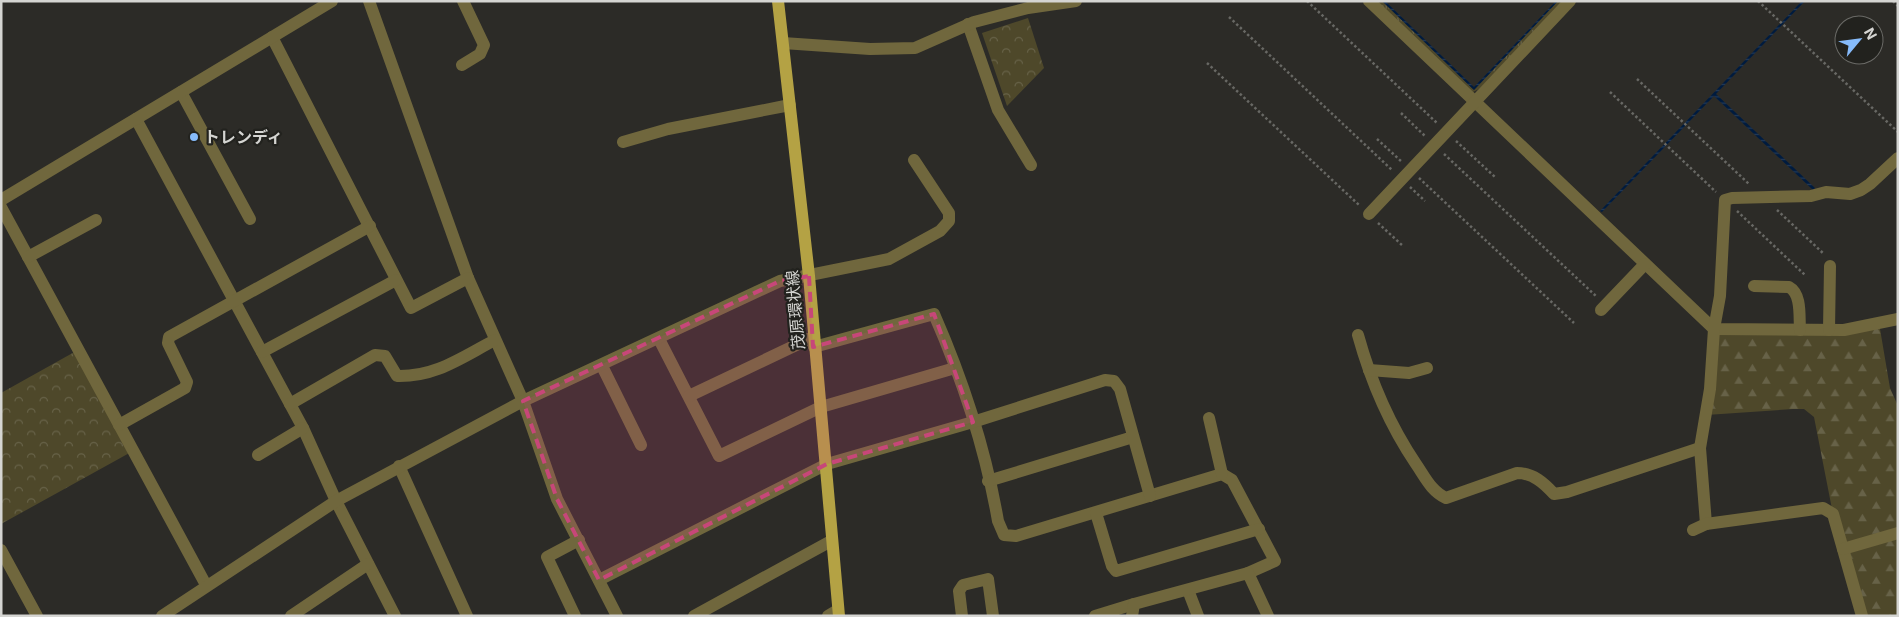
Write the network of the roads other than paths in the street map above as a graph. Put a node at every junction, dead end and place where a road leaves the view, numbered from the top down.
1 (369, 1) edge
2 (463, 1) edge
3 (778, 1) edge
4 (1076, 1) edge
5 (1369, 1) edge
6 (1570, 1) edge
7 (330, 2) edge
8 (968, 24) junction
9 (272, 37) junction
10 (783, 43) junction
11 (462, 65) dead end
12 (181, 92) junction
13 (1474, 102) junction
14 (790, 105) junction
15 (136, 119) junction
16 (623, 142) dead end
17 (1898, 158) edge
18 (914, 160) dead end
19 (1032, 165) dead end
20 (1, 200) edge
21 (1, 207) edge
22 (1369, 214) road end
23 (250, 219) dead end
24 (96, 220) dead end
25 (370, 226) junction
26 (28, 257) junction
27 (1828, 261) road end
28 (1645, 264) junction
29 (809, 276) junction
30 (468, 278) junction
31 (396, 280) junction
32 (1754, 286) dead end
33 (234, 299) junction
34 (1601, 310) dead end
35 (1898, 319) edge
36 (1714, 329) junction
37 (1800, 330) junction
38 (1829, 330) junction
39 (1358, 335) dead end
40 (659, 339) junction
41 (496, 340) junction
42 (814, 342) junction
43 (262, 352) junction
44 (602, 366) junction
45 (955, 368) junction
46 (1427, 368) dead end
47 (1369, 370) junction
48 (690, 396) junction
49 (523, 401) junction
50 (290, 404) junction
51 (821, 407) junction
52 (1209, 418) dead end
53 (973, 422) junction
54 (119, 426) junction
55 (303, 428) junction
56 (1134, 437) junction
57 (641, 445) dead end
58 (1700, 448) junction
59 (258, 455) dead end
60 (827, 464) junction
61 (399, 466) junction
62 (1222, 474) junction
63 (988, 481) junction
64 (1150, 496) junction
65 (336, 501) junction
66 (1096, 514) junction
67 (1706, 524) junction
68 (1259, 529) junction
69 (1693, 530) dead end
70 (1898, 533) edge
71 (579, 540) junction
72 (832, 541) junction
73 (1843, 549) junction
74 (1, 550) edge
75 (368, 564) junction
76 (1248, 573) junction
77 (599, 580) junction
78 (206, 585) junction
79 (1188, 590) junction
80 (1133, 610) edge
81 (835, 614) edge
82 (37, 616) edge
83 (162, 616) edge
84 (291, 616) edge
85 (395, 616) edge
86 (467, 616) edge
87 (575, 616) edge
88 (617, 616) edge
89 (694, 616) edge
90 (962, 616) edge
91 (993, 616) edge
92 (1096, 616) edge
93 (1198, 616) edge
94 (1268, 616) edge
95 (1862, 616) edge

1 - 30 street
2 - 11 street
3 - 10 main road, 茂原環状線
4 - 8 street
5 - 13 street
6 - 13 street
7 - 9 street
8 - 10 street
8 - 19 street
9 - 12 street
9 - 25 street
10 - 14 main road, 茂原環状線
12 - 15 street
12 - 23 street
13 - 22 street
13 - 28 street
14 - 16 street
14 - 29 main road, 茂原環状線
15 - 20 street
15 - 33 street
17 - 36 street
18 - 29 street
21 - 26 street
24 - 26 street
25 - 31 street
25 - 33 street
26 - 54 street
27 - 38 street
28 - 34 street
28 - 36 street
29 - 40 street
29 - 42 main road, 茂原環状線
30 - 31 street
30 - 41 street
31 - 43 street
32 - 37 street
33 - 43 street
33 - 54 street
35 - 38 street
36 - 37 street
36 - 58 street
37 - 38 street
39 - 47 street
40 - 44 street
40 - 48 street
41 - 49 street
41 - 50 street
42 - 45 street
42 - 48 street
42 - 51 main road, 茂原環状線
43 - 50 street
44 - 49 street
44 - 57 street
45 - 51 street
45 - 53 street
46 - 47 street
47 - 58 street
48 - 51 street
49 - 61 street
49 - 71 street
50 - 55 street
51 - 60 main road, 茂原環状線
52 - 62 street
53 - 56 street
53 - 60 street
53 - 63 street
54 - 78 street
55 - 59 street
55 - 65 street
56 - 63 street
56 - 64 street
58 - 67 street
60 - 72 main road, 茂原環状線
60 - 77 street
61 - 65 street
61 - 86 street
62 - 64 street
62 - 68 street
63 - 66 street
64 - 66 street
65 - 75 street
65 - 78 street
66 - 68 street
67 - 69 street
67 - 73 street
68 - 76 street
70 - 73 street
71 - 77 street
71 - 87 street
72 - 81 main road, 茂原環状線
72 - 89 street
73 - 95 street
74 - 82 street
75 - 84 street
75 - 85 street
76 - 79 street
76 - 94 street
77 - 88 street
78 - 83 street
79 - 80 street
79 - 93 street
80 - 92 street
90 - 91 street

